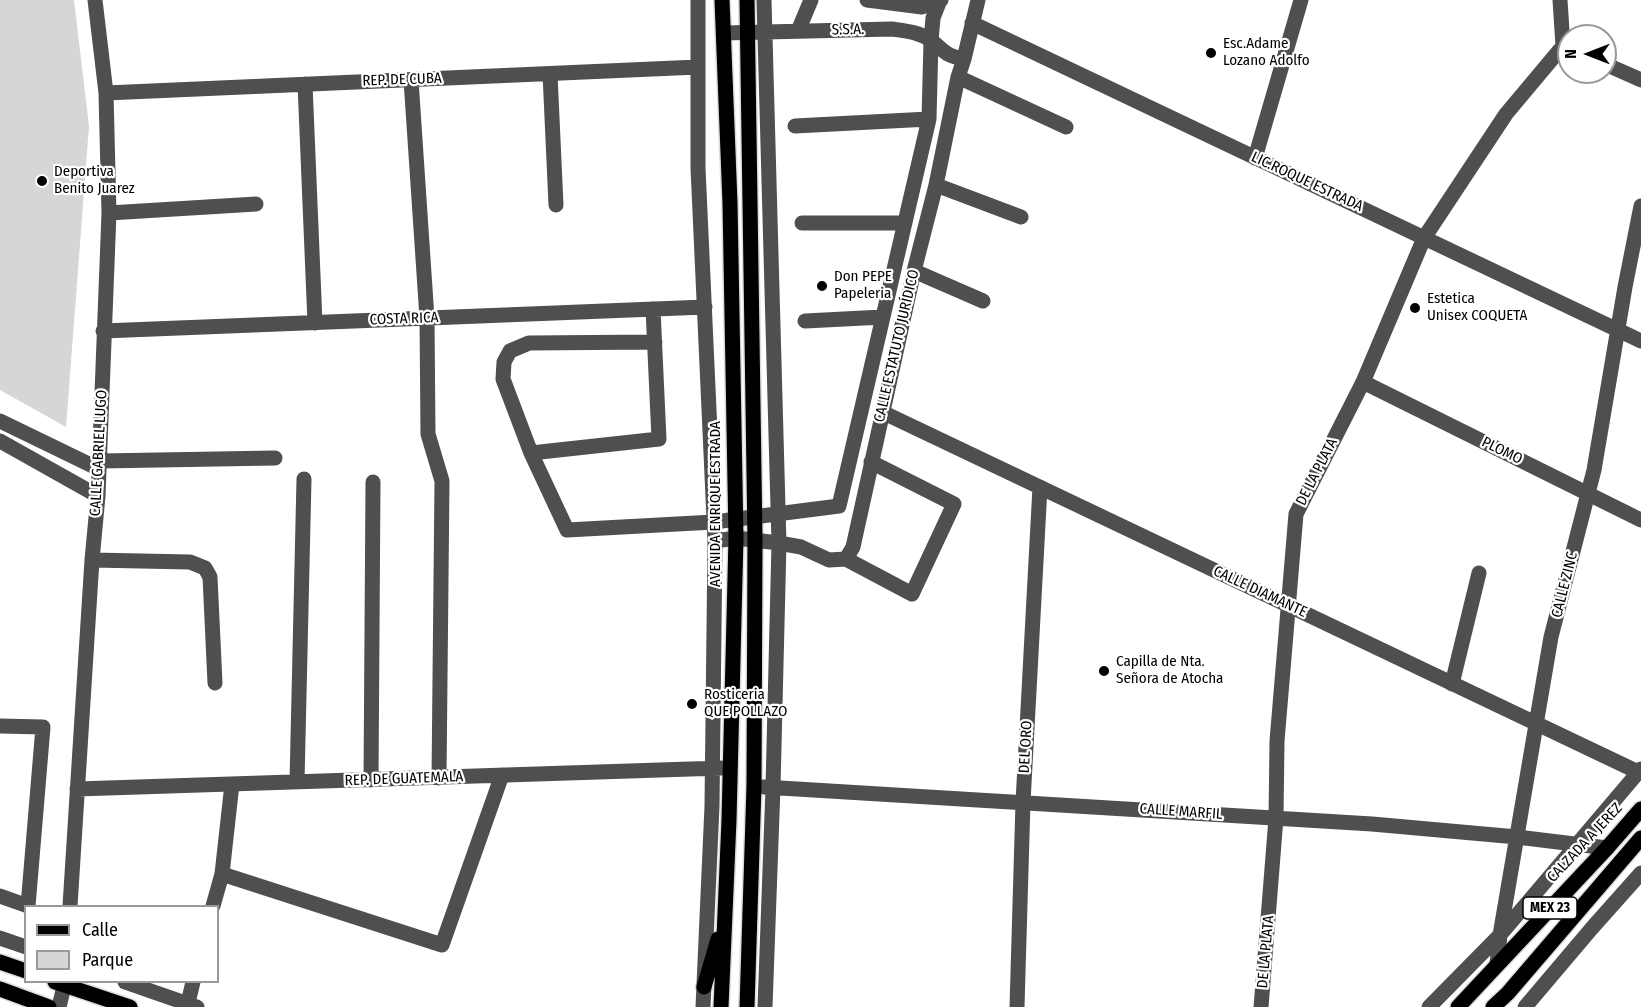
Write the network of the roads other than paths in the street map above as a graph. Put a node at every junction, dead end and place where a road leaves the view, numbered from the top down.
1 (95, 0) edge
2 (698, 0) edge
3 (722, 0) edge
4 (747, 0) edge
5 (764, 0) edge
6 (811, 0) edge
7 (867, 0) edge
8 (940, 0) edge
9 (978, 0) edge
10 (1560, 0) edge
11 (1296, 1) edge
12 (972, 23) junction
13 (1563, 24) edge
14 (798, 31) junction
15 (748, 32) junction
16 (766, 32) junction
17 (724, 33) junction
18 (931, 41) junction
19 (1557, 57) edge
20 (964, 59) junction
21 (698, 68) junction
22 (1617, 69) edge
23 (550, 74) junction
24 (958, 77) junction
25 (411, 80) junction
26 (1641, 80) edge
27 (305, 84) junction
28 (106, 93) junction
29 (929, 119) junction
30 (795, 126) dead end
31 (1066, 127) dead end
32 (1255, 158) junction
33 (936, 185) junction
34 (255, 204) dead end
35 (556, 205) dead end
36 (1641, 206) edge
37 (109, 213) junction
38 (1021, 217) dead end
39 (802, 223) dead end
40 (905, 223) junction
41 (1424, 238) junction
42 (914, 271) junction
43 (983, 301) dead end
44 (705, 307) junction
45 (653, 309) junction
46 (884, 317) junction
47 (427, 318) junction
48 (805, 321) dead end
49 (315, 322) junction
50 (1617, 330) junction
51 (103, 331) junction
52 (1641, 341) edge
53 (655, 342) junction
54 (1363, 382) junction
55 (882, 412) junction
56 (0, 421) edge
57 (0, 441) edge
58 (531, 453) junction
59 (275, 458) dead end
60 (871, 462) junction
61 (99, 465) junction
62 (303, 479) dead end
63 (373, 482) dead end
64 (1040, 487) junction
65 (1588, 494) junction
66 (98, 496) junction
67 (839, 506) junction
68 (860, 513) junction
69 (778, 514) junction
70 (755, 517) junction
71 (735, 519) junction
72 (1641, 520) edge
73 (714, 522) junction
74 (736, 538) junction
75 (755, 540) junction
76 (715, 541) junction
77 (778, 543) junction
78 (92, 560) junction
79 (846, 560) junction
80 (1479, 573) dead end
81 (1288, 605) junction
82 (755, 644) junction
83 (776, 644) junction
84 (215, 683) dead end
85 (1452, 684) junction
86 (1537, 724) junction
87 (0, 726) edge
88 (730, 768) junction
89 (712, 769) junction
90 (1640, 770) edge
91 (502, 775) junction
92 (439, 778) junction
93 (371, 780) junction
94 (297, 782) junction
95 (232, 784) junction
96 (754, 786) junction
97 (773, 787) junction
98 (77, 789) junction
99 (1023, 802) junction
100 (1641, 809) edge
101 (1276, 818) junction
102 (1517, 837) junction
103 (1641, 838) edge
104 (1576, 845) junction
105 (1607, 848) junction
106 (1641, 873) edge
107 (222, 874) junction
108 (0, 896) edge
109 (25, 905) edge
110 (28, 905) edge
111 (70, 905) edge
112 (213, 905) edge
113 (725, 916) junction
114 (1500, 935) junction
115 (0, 938) edge
116 (24, 946) edge
117 (0, 962) edge
118 (1497, 964) junction
119 (24, 970) edge
120 (62, 983) edge
121 (130, 983) edge
122 (193, 983) edge
123 (704, 987) junction
124 (0, 990) edge
125 (1508, 1000) edge
126 (190, 1006) edge
127 (49, 1007) edge
128 (59, 1007) edge
129 (130, 1007) edge
130 (704, 1007) edge
131 (721, 1007) edge
132 (747, 1007) edge
133 (765, 1007) edge
134 (1017, 1007) edge
135 (1261, 1007) edge
136 (1429, 1007) edge
137 (1458, 1007) edge
138 (1493, 1007) edge
139 (1526, 1007) edge

1 - 28 street, CALLE GABRIEL LUGO
2 - 21 street
3 - 17 main road, AVENIDA ENRIQUE ESTRADA
4 - 15 main road
5 - 16 street
6 - 14 street
7 - 8 street, S.S.A.
8 - 18 street, CALLE ESTATUTO JURÍDICO
9 - 12 street, CALLE ESTATUTO JURÍDICO
10 - 13 street, DE LA PLATA
11 - 32 street
12 - 20 street, CALLE ESTATUTO JURÍDICO
12 - 32 street, LIC.ROQUE ESTRADA
14 - 16 street, S.S.A.
14 - 18 street, S.S.A.
15 - 16 street, S.S.A.
15 - 17 street, S.S.A.
15 - 70 main road
16 - 69 street
17 - 71 main road, AVENIDA ENRIQUE ESTRADA
18 - 20 street, S.S.A.
18 - 29 street, CALLE ESTATUTO JURÍDICO
19 - 41 street, DE LA PLATA
20 - 24 street, CALLE ESTATUTO JURÍDICO
21 - 23 street, REP. DE CUBA
21 - 44 street
22 - 26 street
23 - 25 street, REP. DE CUBA
23 - 35 street
24 - 31 street
24 - 33 street, CALLE ESTATUTO JURÍDICO
25 - 27 street, REP. DE CUBA
25 - 47 street
27 - 28 street, REP. DE CUBA
27 - 49 street
28 - 37 street, CALLE GABRIEL LUGO
29 - 30 street
29 - 40 street, CALLE ESTATUTO JURÍDICO
32 - 41 street, LIC.ROQUE ESTRADA
33 - 38 street
33 - 42 street, CALLE ESTATUTO JURÍDICO
34 - 37 street
36 - 50 street, CALLE ZINC
37 - 51 street, CALLE GABRIEL LUGO
39 - 40 street
40 - 46 street, CALLE ESTATUTO JURÍDICO
41 - 50 street, LIC.ROQUE ESTRADA
41 - 54 street, DE LA PLATA
42 - 43 street
42 - 55 street, CALLE ESTATUTO JURÍDICO
44 - 45 street, COSTA RICA
44 - 73 street
45 - 47 street, COSTA RICA
45 - 53 street
46 - 48 street
46 - 67 street, CALLE ESTATUTO JURÍDICO
47 - 49 street, COSTA RICA
47 - 92 street
49 - 51 street, COSTA RICA
50 - 52 street, LIC.ROQUE ESTRADA
50 - 65 street, CALLE ZINC
51 - 61 street, CALLE GABRIEL LUGO
53 - 58 street
53 - 58 street
54 - 65 street, PLOMO
54 - 81 street, DE LA PLATA
55 - 60 street, CALLE ESTATUTO JURÍDICO
55 - 64 street, CALLE DIAMANTE
56 - 61 street
57 - 66 street
58 - 73 street
59 - 61 street
60 - 68 street, CALLE ESTATUTO JURÍDICO
60 - 79 street
61 - 66 street, CALLE GABRIEL LUGO
62 - 94 street
63 - 93 street
64 - 81 street, CALLE DIAMANTE
64 - 99 street, DEL ORO
65 - 72 street, PLOMO
65 - 86 street, CALLE ZINC
66 - 78 street, CALLE GABRIEL LUGO
67 - 68 street
67 - 69 street
68 - 79 street, CALLE ESTATUTO JURÍDICO
69 - 70 street
69 - 77 street
70 - 71 street
70 - 75 main road
71 - 73 street
71 - 74 main road, AVENIDA ENRIQUE ESTRADA
73 - 76 street
74 - 75 street
74 - 76 street
74 - 88 main road, AVENIDA ENRIQUE ESTRADA
75 - 77 street
75 - 82 main road
76 - 89 street
77 - 79 street
77 - 83 street
78 - 84 street
78 - 98 street, CALLE GABRIEL LUGO
80 - 85 street
81 - 85 street, CALLE DIAMANTE
81 - 101 street, DE LA PLATA
82 - 83 street
82 - 96 main road
83 - 97 street
85 - 86 street, CALLE DIAMANTE
86 - 90 street, CALLE DIAMANTE
86 - 102 street, CALLE ZINC
87 - 110 street
88 - 89 street, REP. DE GUATEMALA
88 - 113 main road, AVENIDA ENRIQUE ESTRADA
89 - 91 street, REP. DE GUATEMALA
89 - 123 street
90 - 104 street
91 - 92 street, REP. DE GUATEMALA
91 - 107 street
92 - 93 street, REP. DE GUATEMALA
93 - 94 street, REP. DE GUATEMALA
94 - 95 street, REP. DE GUATEMALA
95 - 98 street, REP. DE GUATEMALA
95 - 107 street
96 - 97 street, CALLE MARFIL
96 - 132 main road
97 - 99 street, CALLE MARFIL
97 - 133 street
98 - 111 street, CALLE GABRIEL LUGO
99 - 101 street, CALLE MARFIL
99 - 134 street, DEL ORO
100 - 105 main road, CALZADA A JEREZ / MEX 23
101 - 102 street, CALLE MARFIL
101 - 135 street, DE LA PLATA
102 - 104 street, CALLE MARFIL
102 - 114 street, CALLE ZINC
103 - 125 main road, MEX 23
104 - 105 street, CALLE MARFIL
104 - 114 street
105 - 118 main road, CALZADA A JEREZ / MEX 23
106 - 139 street
107 - 112 street
108 - 109 street
113 - 123 main road
113 - 131 main road, AVENIDA ENRIQUE ESTRADA
114 - 118 street, CALLE ZINC
114 - 136 street
115 - 116 street
117 - 119 main road
118 - 137 main road, CALZADA A JEREZ / MEX 23
120 - 128 street
120 - 129 main road
121 - 126 street
122 - 126 street
123 - 130 street
124 - 127 main road
125 - 138 main road, MEX 23

